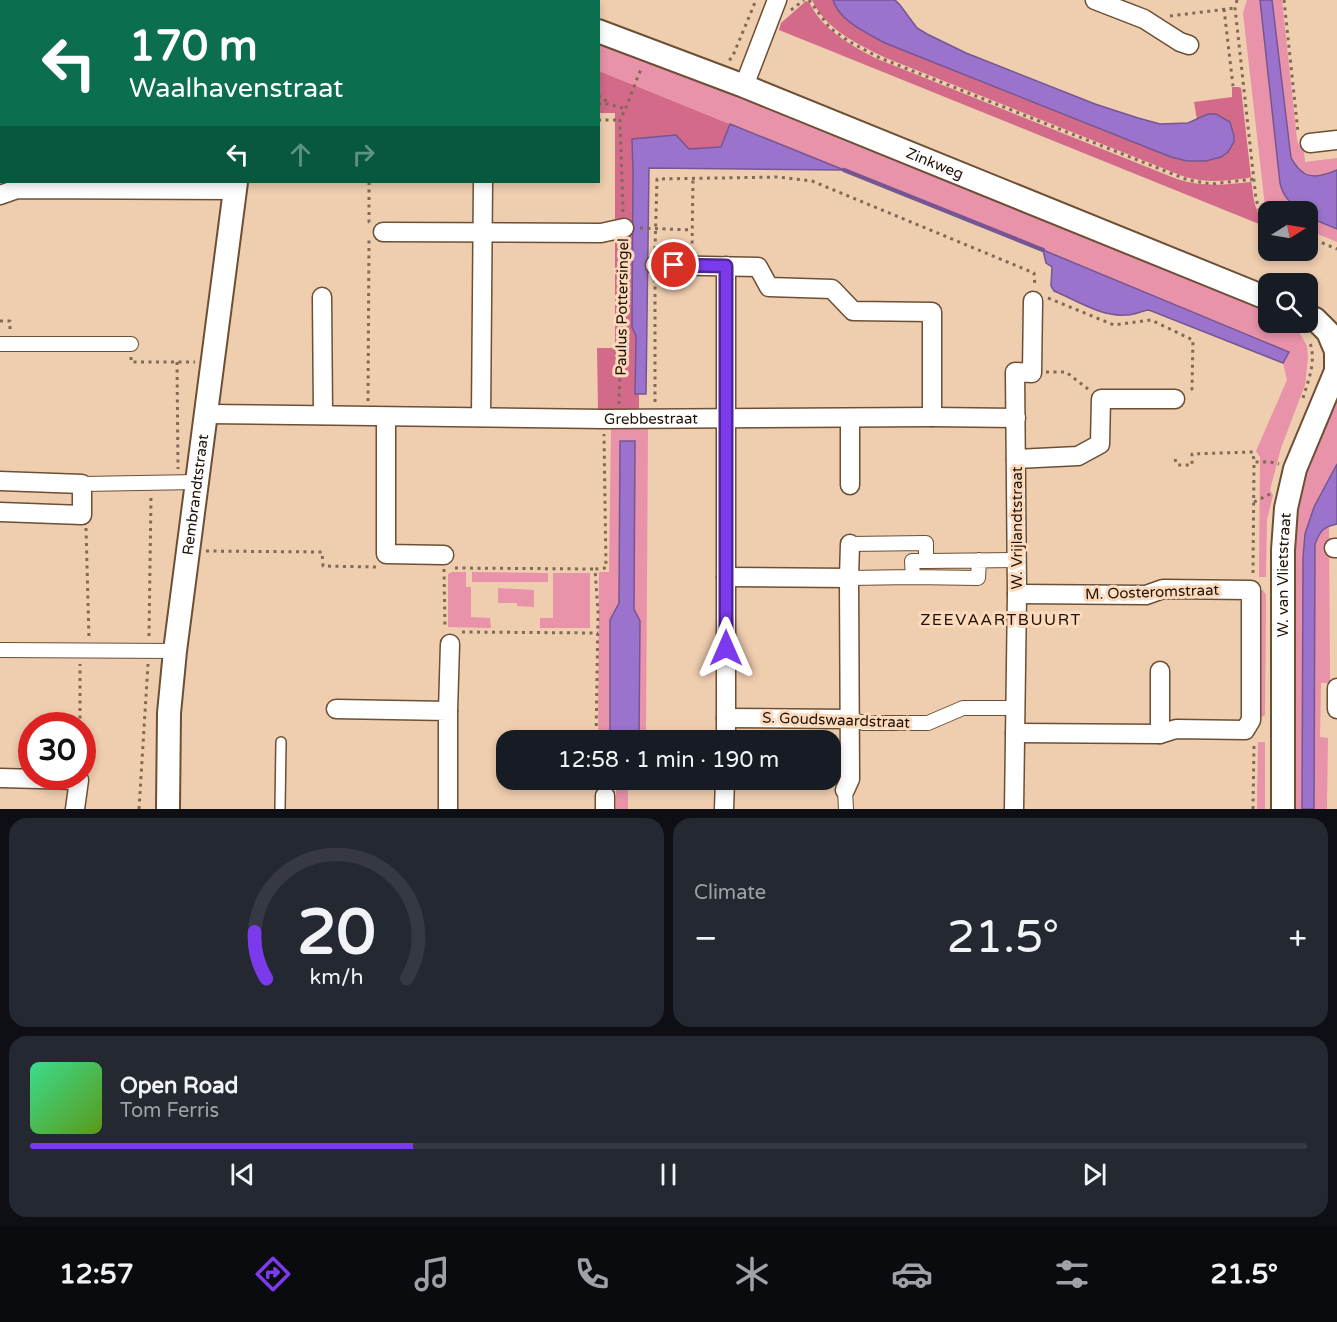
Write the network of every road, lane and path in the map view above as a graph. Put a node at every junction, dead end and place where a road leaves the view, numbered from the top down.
1 (756, 0) edge
2 (777, 0) edge
3 (809, 0) edge
4 (1095, 0) edge
5 (1237, 0) edge
6 (1284, 0) edge
7 (1235, 8) junction
8 (1224, 9) junction
9 (1144, 19) junction
10 (600, 32) edge
11 (1189, 45) dead end
12 (711, 74) junction
13 (635, 81) dead end
14 (1231, 83) dead end
15 (744, 87) junction
16 (600, 97) edge
17 (600, 104) edge
18 (608, 104) junction
19 (626, 109) junction
20 (600, 120) edge
21 (620, 120) junction
22 (1337, 140) edge
23 (1310, 143) joint
24 (693, 178) junction
25 (1254, 179) junction
26 (369, 183) edge
27 (483, 183) edge
28 (235, 186) edge
29 (0, 195) edge
30 (1258, 206) edge
31 (624, 228) junction
32 (656, 229) junction
33 (692, 230) junction
34 (376, 233) junction
35 (483, 233) junction
36 (1318, 241) edge
37 (1337, 249) edge
38 (655, 265) junction
39 (692, 265) junction
40 (726, 266) junction
41 (1258, 295) edge
42 (322, 297) dead end
43 (1034, 297) junction
44 (1318, 322) edge
45 (0, 344) edge
46 (131, 344) joint
47 (1336, 351) edge
48 (177, 362) junction
49 (212, 362) junction
50 (1032, 373) junction
51 (1088, 395) dead end
52 (1175, 399) joint
53 (207, 414) junction
54 (323, 415) junction
55 (377, 416) junction
56 (481, 417) junction
57 (932, 417) junction
58 (726, 418) junction
59 (850, 418) junction
60 (1016, 418) junction
61 (611, 419) junction
62 (655, 419) junction
63 (1016, 459) junction
64 (1175, 459) dead end
65 (1254, 462) junction
66 (1284, 465) dead end
67 (0, 481) edge
68 (188, 482) junction
69 (82, 484) junction
70 (850, 485) dead end
71 (1277, 490) dead end
72 (1254, 502) junction
73 (0, 512) edge
74 (82, 515) junction
75 (850, 544) joint
76 (188, 551) junction
77 (390, 554) junction
78 (979, 560) junction
79 (1017, 560) junction
80 (926, 561) junction
81 (444, 562) junction
82 (596, 569) junction
83 (726, 577) junction
84 (913, 577) junction
85 (849, 578) junction
86 (1251, 590) junction
87 (1017, 594) junction
88 (598, 633) junction
89 (447, 638) junction
90 (0, 650) edge
91 (85, 650) junction
92 (175, 651) junction
93 (1160, 671) dead end
94 (1337, 688) edge
95 (1015, 708) junction
96 (336, 709) dead end
97 (1337, 709) edge
98 (448, 711) junction
99 (81, 712) edge
100 (726, 718) junction
101 (850, 719) junction
102 (596, 730) edge
103 (726, 730) edge
104 (1015, 733) junction
105 (1160, 734) junction
106 (1261, 740) dead end
107 (281, 742) dead end
108 (0, 778) edge
109 (725, 790) edge
110 (845, 790) joint
111 (75, 809) edge
112 (168, 809) edge
113 (280, 809) edge
114 (448, 809) edge
115 (724, 809) edge
116 (846, 809) edge
117 (1014, 809) edge
118 (1253, 809) edge
119 (1283, 809) edge

1 - 12 path
2 - 15 street
3 - 25 path
4 - 9 street
5 - 7 path
6 - 23 path
7 - 8 path
7 - 25 path
8 - 9 path
8 - 14 path
9 - 11 street
10 - 12 street, Zinkweg
12 - 15 street, Zinkweg
13 - 19 path
15 - 41 street, Zinkweg
16 - 18 path
17 - 18 path
18 - 19 path
19 - 21 path
20 - 21 path
21 - 31 path
22 - 23 street
24 - 32 path
24 - 33 path
24 - 43 path
25 - 30 path
26 - 34 path
27 - 35 street
28 - 29 street
28 - 49 street, Rembrandtstraat
31 - 35 street, Paulus Pottersingel
31 - 61 path, Paulus Pottersingel
32 - 33 path
32 - 38 path
33 - 39 path
34 - 35 street, Paulus Pottersingel
34 - 55 path
35 - 56 street
36 - 37 path
38 - 39 street
38 - 62 path
39 - 40 street
40 - 57 street
40 - 58 street
42 - 54 street
43 - 50 street
43 - 52 path
44 - 47 street
45 - 46 street
46 - 48 path
47 - 119 street, W. van Vlietstraat
48 - 49 path
48 - 68 path
49 - 53 street, Rembrandtstraat
50 - 51 path
50 - 60 street, W. Vrijlandtstraat
52 - 63 street
53 - 54 street, Grebbestraat
53 - 68 street, Rembrandtstraat
54 - 55 street, Grebbestraat
55 - 56 street, Grebbestraat
55 - 77 street
56 - 61 street, Grebbestraat
57 - 59 street, Grebbestraat
57 - 60 street, Grebbestraat
58 - 59 street, Grebbestraat
58 - 62 street, Grebbestraat
58 - 83 street
59 - 70 street
60 - 63 street, W. Vrijlandtstraat
61 - 62 street, Grebbestraat
61 - 82 path, Paulus Pottersingel
63 - 79 street, W. Vrijlandtstraat
64 - 65 path
65 - 66 path
65 - 72 path
67 - 69 street
68 - 69 street
68 - 76 street, Rembrandtstraat
69 - 74 street
71 - 72 path
72 - 86 path
73 - 74 street
74 - 91 path
75 - 80 street
75 - 85 street
76 - 77 path
76 - 92 street, Rembrandtstraat
77 - 81 street
78 - 79 street
78 - 80 street
78 - 84 street
79 - 87 street, W. Vrijlandtstraat
80 - 84 street
81 - 82 path
81 - 89 path
82 - 88 path, Paulus Pottersingel
83 - 85 street
83 - 100 street
84 - 85 street
85 - 101 street
86 - 87 street, M. Oosteromstraat
86 - 105 street
87 - 95 street, W. Vrijlandtstraat
88 - 89 path
88 - 102 path, Paulus Pottersingel
89 - 98 street
90 - 91 street
91 - 92 street
91 - 99 path
92 - 112 street, Rembrandtstraat
93 - 105 street
94 - 97 street
95 - 101 street, S. Goudswaardstraat
95 - 104 street, W. Vrijlandtstraat
96 - 98 street
98 - 114 street
100 - 101 street, S. Goudswaardstraat
100 - 103 street
101 - 110 street
104 - 105 street
104 - 117 street, W. Vrijlandtstraat
106 - 118 path
107 - 113 lane
108 - 111 street
109 - 115 street
110 - 116 street

